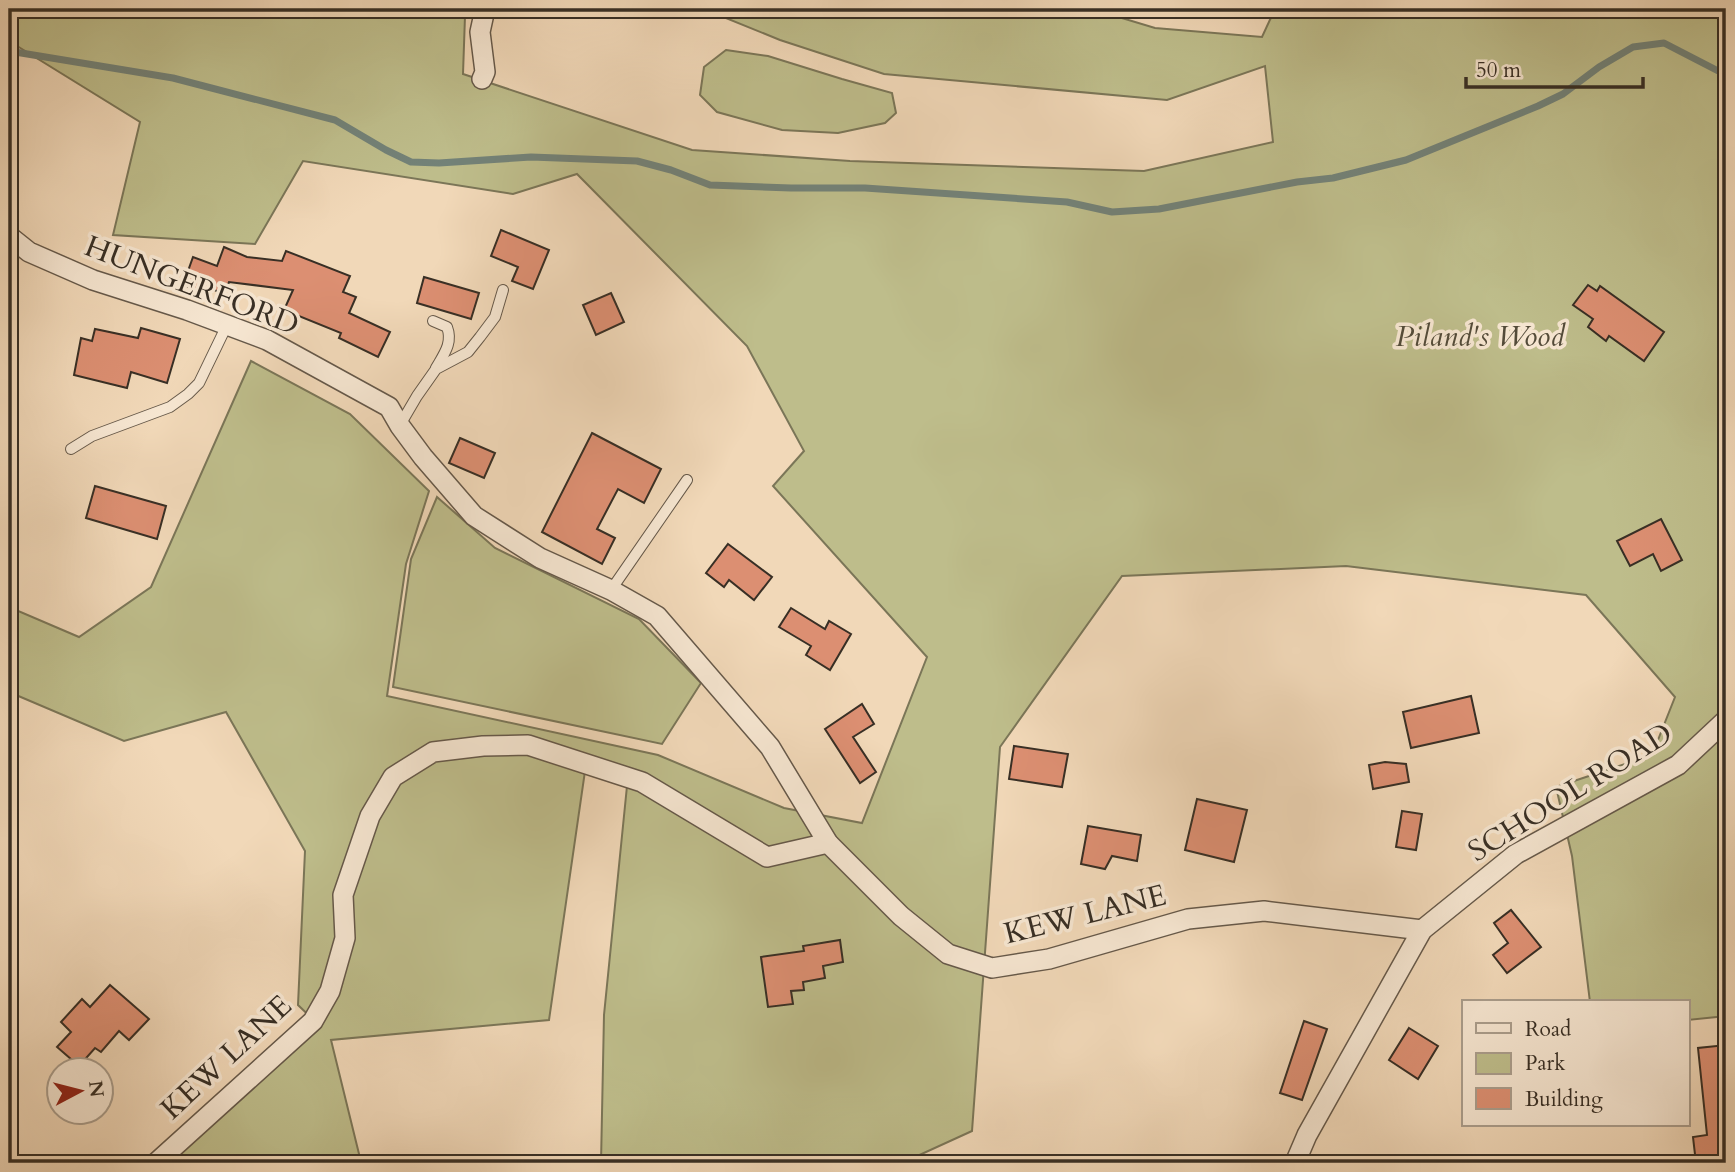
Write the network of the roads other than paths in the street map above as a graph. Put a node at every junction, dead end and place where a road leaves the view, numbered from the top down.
1 (485, 9) edge
2 (482, 79) dead end
3 (9, 236) edge
4 (503, 290) dead end
5 (433, 321) dead end
6 (227, 325) junction
7 (436, 369) junction
8 (400, 426) junction
9 (71, 449) dead end
10 (687, 480) dead end
11 (611, 590) junction
12 (1726, 720) edge
13 (828, 843) junction
14 (1422, 930) junction
15 (156, 1163) edge
16 (1294, 1163) edge

1 - 2 street
3 - 6 street, HUNGERFORD
4 - 7 lane
5 - 7 lane
6 - 8 street, HUNGERFORD
6 - 9 lane
7 - 8 lane
8 - 11 street, HUNGERFORD
10 - 11 lane
11 - 13 street, HUNGERFORD
12 - 14 street, SCHOOL ROAD
13 - 14 street, KEW LANE
13 - 15 street, KEW LANE
14 - 16 street, SCHOOL ROAD

